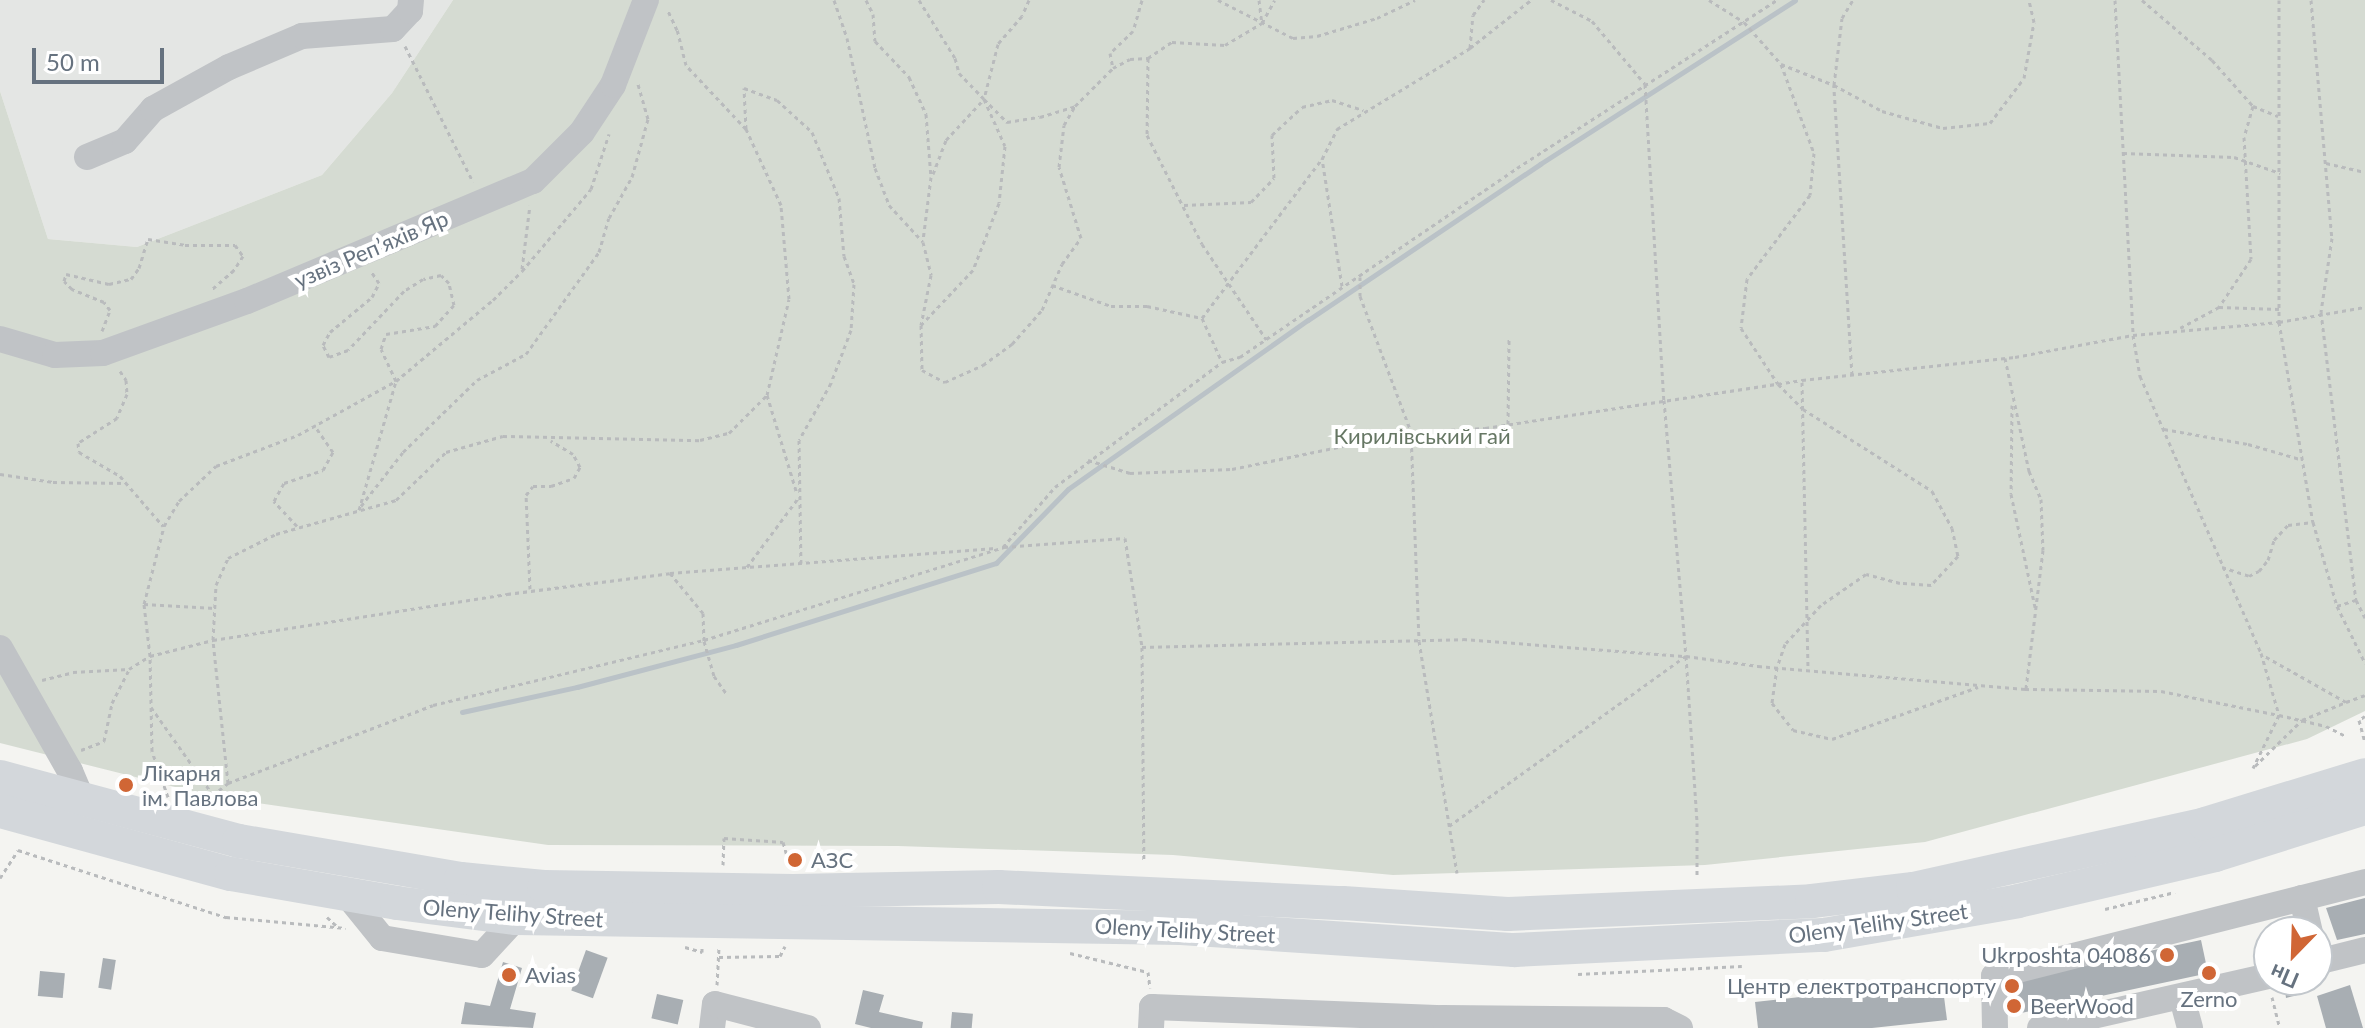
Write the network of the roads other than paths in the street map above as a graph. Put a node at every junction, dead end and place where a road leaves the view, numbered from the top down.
1 (411, 0) edge
2 (657, 9) edge
3 (87, 157) dead end
4 (0, 339) edge
5 (0, 648) edge
6 (2365, 775) edge
7 (0, 777) edge
8 (83, 802) junction
9 (2365, 808) edge
10 (0, 811) edge
11 (2365, 882) edge
12 (2302, 898) junction
13 (2306, 916) edge
14 (2364, 953) edge
15 (2333, 958) edge
16 (2253, 980) edge
17 (2182, 998) junction
18 (1385, 1022) edge
19 (1443, 1023) edge
20 (712, 1028) edge
21 (808, 1028) edge
22 (1151, 1028) edge
23 (1680, 1028) edge
24 (1995, 1028) edge
25 (2040, 1028) edge
26 (2190, 1028) edge

1 - 3 street
2 - 4 street, узвіз Репʼяхів Яр
5 - 8 street
6 - 8 main road, Oleny Telihy Street
7 - 8 main road, Oleny Telihy Street
9 - 10 main road, Oleny Telihy Street
11 - 12 street
12 - 13 street
12 - 24 street
14 - 15 street
16 - 17 street
17 - 25 street
17 - 26 street
18 - 19 street
18 - 22 street
19 - 23 street
20 - 21 street

